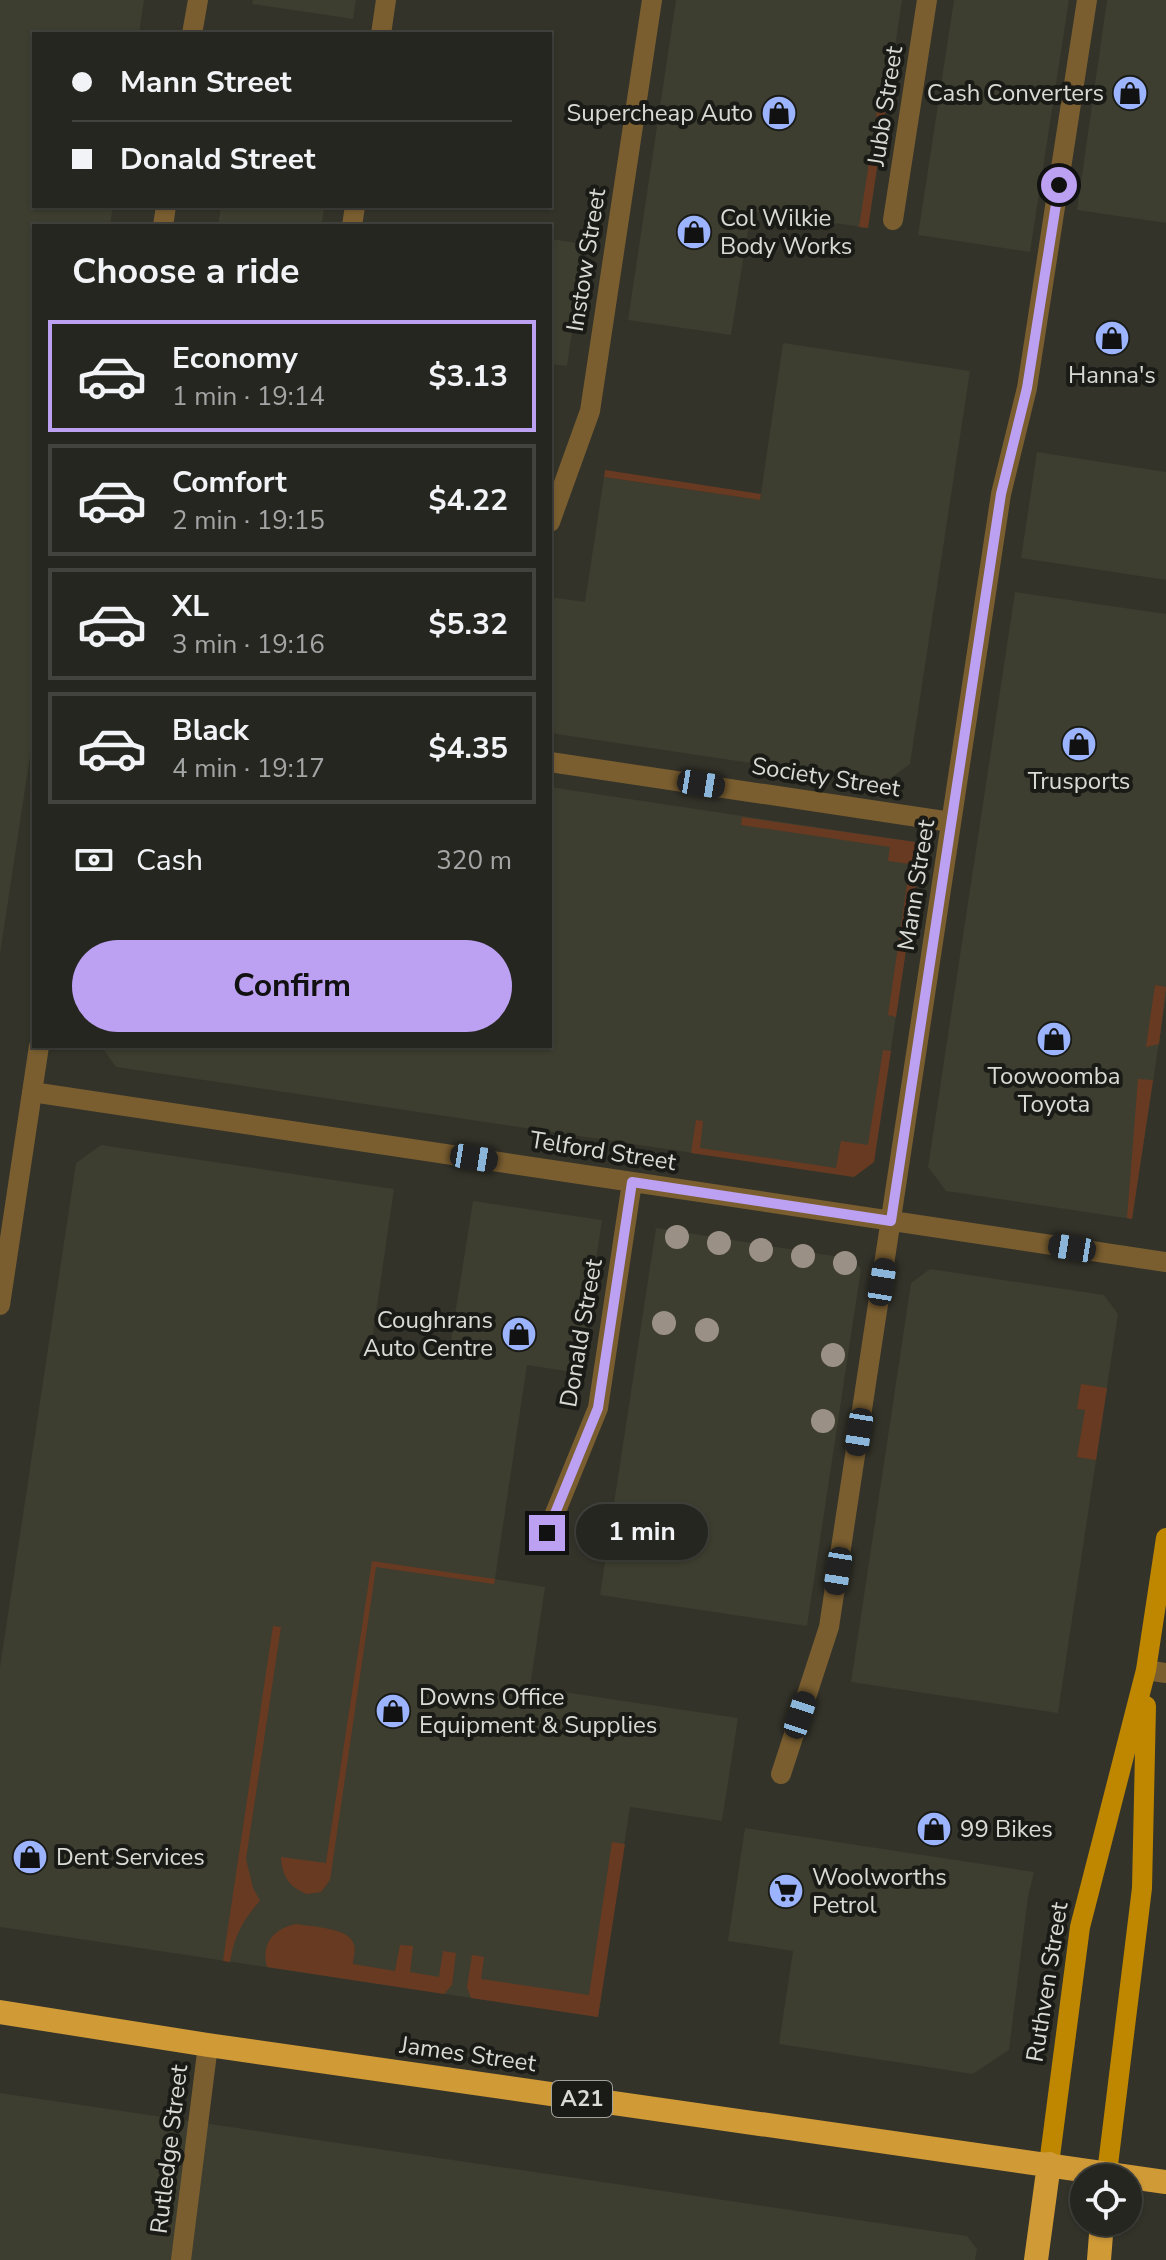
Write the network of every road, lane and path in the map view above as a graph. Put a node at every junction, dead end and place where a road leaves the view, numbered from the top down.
1 (198, 0) edge
2 (386, 0) edge
3 (652, 0) edge
4 (927, 0) edge
5 (1087, 0) edge
6 (192, 32) edge
7 (381, 32) edge
8 (893, 220) dead end
9 (552, 516) edge
10 (552, 762) edge
11 (951, 822) junction
12 (39, 1048) edge
13 (32, 1092) junction
14 (632, 1182) junction
15 (891, 1221) junction
16 (1166, 1262) edge
17 (0, 1305) edge
18 (547, 1533) dead end
19 (1166, 1538) edge
20 (1156, 1672) edge
21 (781, 1774) dead end
22 (0, 2012) edge
23 (208, 2045) junction
24 (1049, 2164) junction
25 (1108, 2164) edge
26 (1070, 2168) edge
27 (1142, 2180) edge
28 (1166, 2182) edge
29 (1101, 2236) edge
30 (181, 2260) edge
31 (1036, 2260) edge
32 (1099, 2260) edge

1 - 6 street
2 - 7 street
3 - 9 street, Instow Street
4 - 8 street, Jubb Street
5 - 11 street, Mann Street
10 - 11 street, Society Street
11 - 15 street, Mann Street
12 - 13 street
13 - 14 street, Telford Street
13 - 17 street
14 - 15 street, Telford Street
14 - 18 street, Donald Street
15 - 16 street, Telford Street
15 - 21 street, Mann Street
19 - 20 main road, Ruthven Street
20 - 24 main road, Ruthven Street
20 - 25 main road, Ruthven Street
22 - 23 highway, James Street / A21
23 - 24 highway, James Street / A21
23 - 30 street, Rutledge Street
24 - 26 highway, James Street
24 - 31 highway, Ruthven Street
27 - 28 highway, James Street
29 - 32 highway

